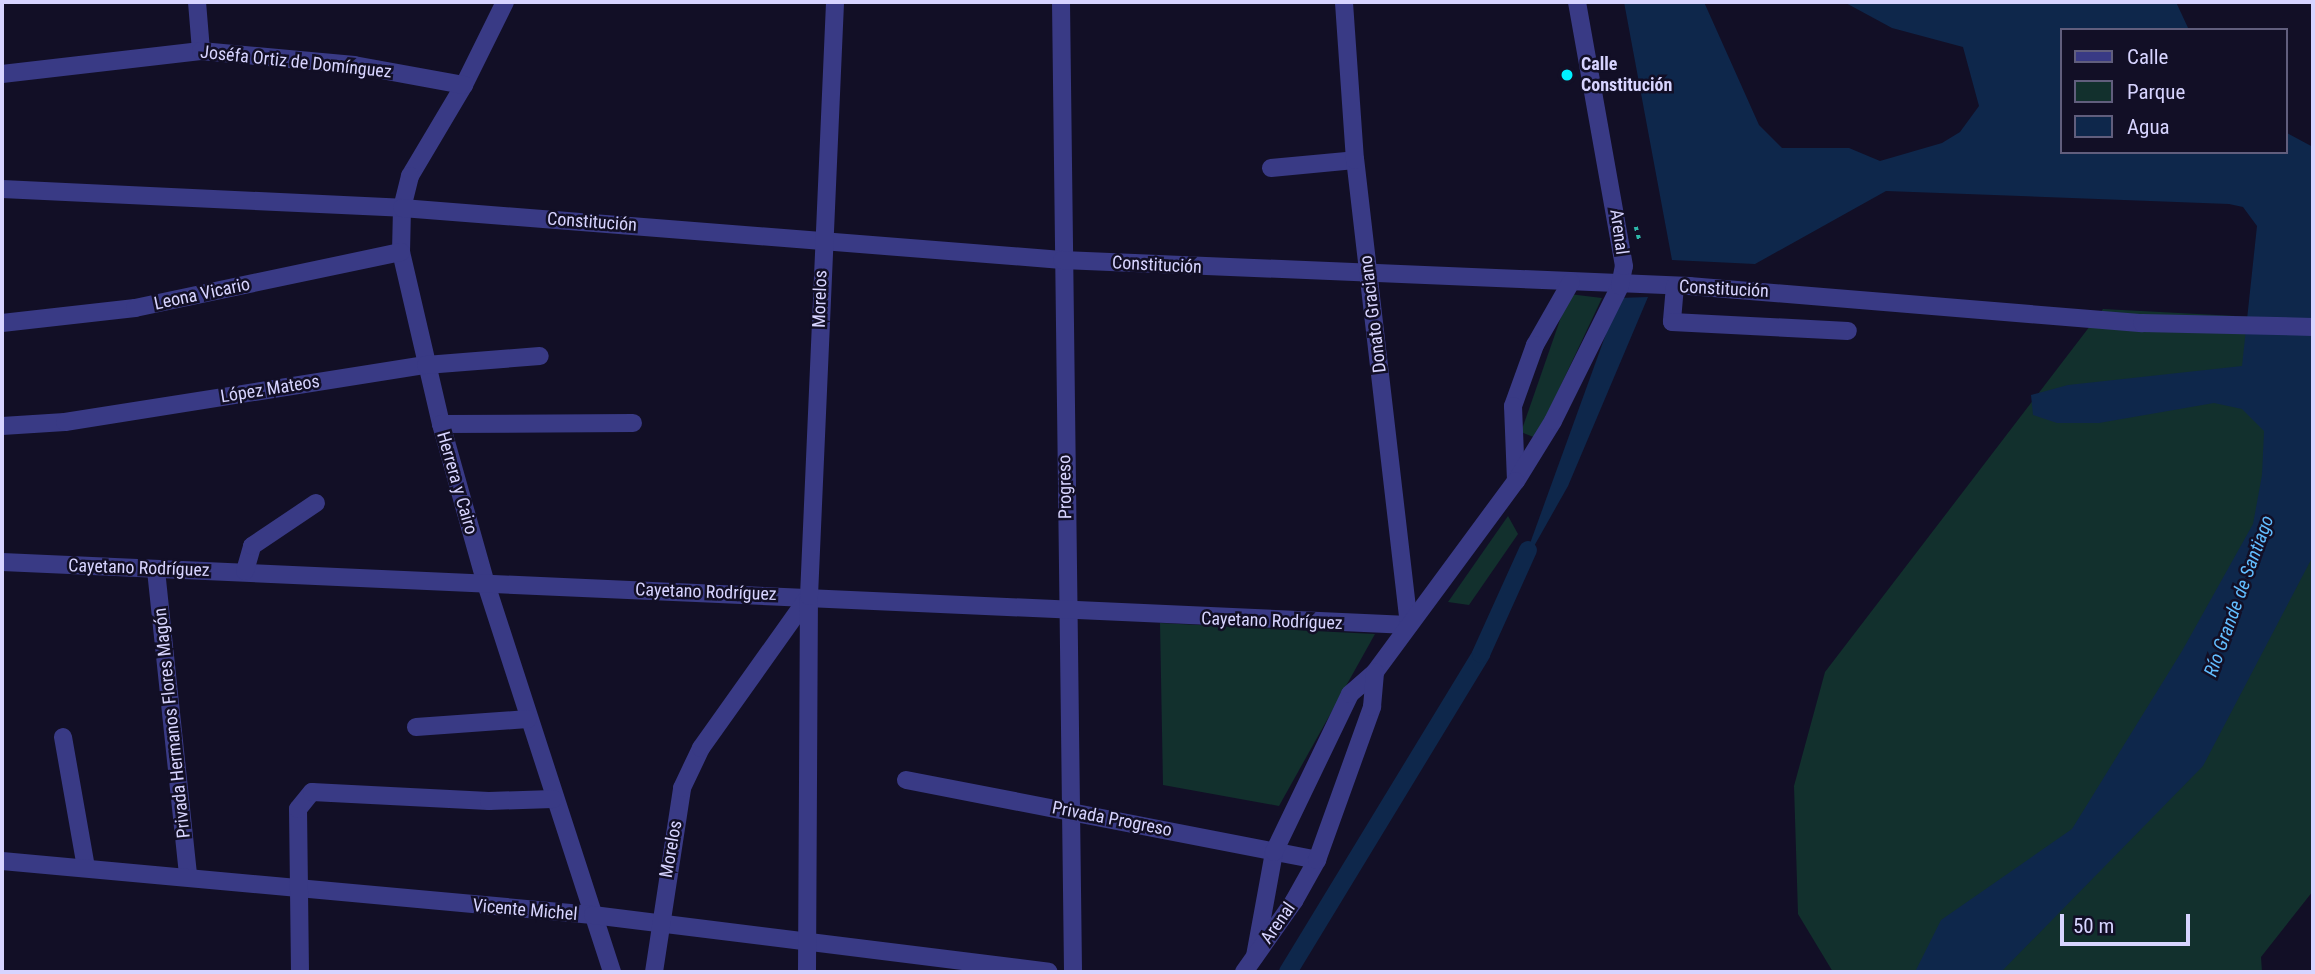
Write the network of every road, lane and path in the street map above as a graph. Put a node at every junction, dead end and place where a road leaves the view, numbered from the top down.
1 (197, 2) edge
2 (505, 2) edge
3 (835, 2) edge
4 (1061, 2) edge
5 (1344, 2) edge
6 (1577, 2) edge
7 (201, 51) junction
8 (2, 74) edge
9 (464, 85) junction
10 (1355, 160) junction
11 (1271, 168) dead end
12 (2, 189) edge
13 (402, 208) junction
14 (822, 238) junction
15 (401, 252) junction
16 (1062, 260) junction
17 (1368, 274) junction
18 (1571, 282) junction
19 (1620, 286) junction
20 (1675, 286) junction
21 (2, 323) edge
22 (2313, 327) edge
23 (1848, 331) dead end
24 (540, 356) dead end
25 (426, 365) junction
26 (441, 424) junction
27 (633, 424) dead end
28 (2, 426) edge
29 (1516, 481) junction
30 (316, 503) dead end
31 (2, 562) edge
32 (156, 570) junction
33 (245, 571) junction
34 (486, 584) junction
35 (809, 596) junction
36 (1067, 611) junction
37 (1409, 625) junction
38 (1374, 672) junction
39 (528, 719) junction
40 (416, 727) dead end
41 (63, 737) dead end
42 (906, 780) dead end
43 (553, 799) junction
44 (1071, 811) junction
45 (1274, 852) junction
46 (1317, 860) junction
47 (2, 861) edge
48 (86, 868) junction
49 (188, 877) junction
50 (301, 891) junction
51 (593, 915) junction
52 (659, 922) junction
53 (806, 941) junction
54 (1255, 956) junction
55 (300, 972) edge
56 (612, 972) edge
57 (654, 972) edge
58 (807, 972) edge
59 (1048, 972) edge
60 (1073, 972) edge
61 (1244, 972) edge

1 - 7 street
2 - 9 street, Herrera y Cairo
3 - 14 street, Morelos
4 - 16 street, Progreso
5 - 10 street, Donato Graciano
6 - 19 street, Arenal
7 - 8 street, Joséfa Ortiz de Domínguez
7 - 9 street, Joséfa Ortiz de Domínguez
9 - 13 street, Herrera y Cairo
10 - 11 street
10 - 17 street, Donato Graciano
12 - 13 street, Constitución
13 - 14 street, Constitución
13 - 15 street, Herrera y Cairo
14 - 16 street, Constitución
14 - 35 street, Morelos
15 - 21 street, Leona Vicario
15 - 25 street, Herrera y Cairo
16 - 17 street, Constitución
16 - 36 street, Progreso
17 - 18 street, Constitución
17 - 37 street, Donato Graciano
18 - 19 street, Constitución
18 - 29 street
19 - 20 street, Constitución
19 - 29 street, Arenal
20 - 22 street, Constitución
20 - 23 street
24 - 25 street, López Mateos
25 - 26 street, Herrera y Cairo
25 - 28 street, López Mateos
26 - 27 street
26 - 34 street, Herrera y Cairo
29 - 37 street, Arenal
30 - 33 street
31 - 32 street, Cayetano Rodríguez
32 - 33 street, Cayetano Rodríguez
32 - 49 street, Privada Hermanos Flores Magón
33 - 34 street, Cayetano Rodríguez
34 - 35 street, Cayetano Rodríguez
34 - 39 street, Herrera y Cairo
35 - 36 street, Cayetano Rodríguez
35 - 52 street, Morelos
35 - 53 street, Morelos
36 - 37 street, Cayetano Rodríguez
36 - 44 street, Progreso
37 - 38 street, Arenal
38 - 45 street, Arenal
38 - 46 street, Arenal
39 - 40 street
39 - 43 street, Herrera y Cairo
41 - 48 street
42 - 44 street, Privada Progreso
43 - 50 street
43 - 51 street, Herrera y Cairo
44 - 45 street, Privada Progreso
44 - 60 street, Progreso
45 - 46 street, Privada Progreso
45 - 54 street, Arenal
46 - 54 street, Arenal
47 - 48 street, Vicente Michel
48 - 49 street, Vicente Michel
49 - 50 street, Vicente Michel
50 - 51 street, Vicente Michel
50 - 55 street
51 - 52 street, Vicente Michel
51 - 56 street, Herrera y Cairo
52 - 53 street, Vicente Michel
52 - 57 street, Morelos
53 - 58 street, Morelos
53 - 59 street, Vicente Michel
54 - 61 street

